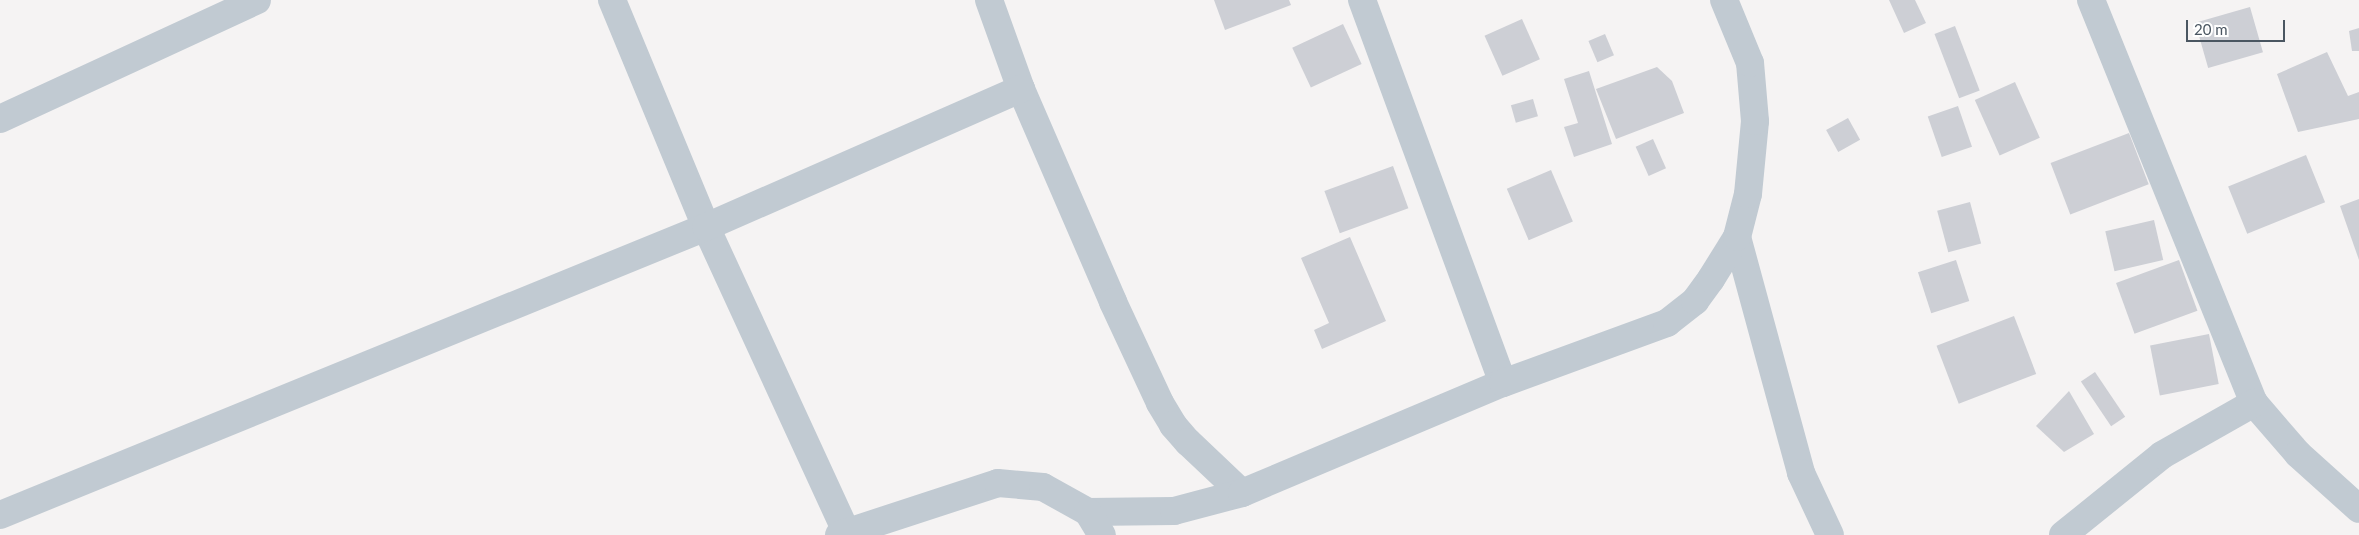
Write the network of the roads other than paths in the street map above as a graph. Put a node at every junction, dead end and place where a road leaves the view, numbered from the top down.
1 (257, 0) edge
2 (612, 0) edge
3 (989, 0) edge
4 (1362, 0) edge
5 (1724, 0) edge
6 (2091, 0) edge
7 (1021, 89) junction
8 (0, 119) edge
9 (706, 227) junction
10 (1737, 237) junction
11 (1503, 383) junction
12 (2254, 403) junction
13 (1242, 493) junction
14 (2359, 509) edge
15 (1088, 512) junction
16 (0, 515) edge
17 (842, 534) edge
18 (1102, 535) edge
19 (1830, 535) edge
20 (2063, 535) edge

1 - 8 street
2 - 9 street
3 - 7 street
4 - 11 street
5 - 10 street
6 - 12 street
7 - 9 street
7 - 13 street
9 - 16 street
9 - 17 street
10 - 11 street
10 - 19 street
11 - 13 street
12 - 14 street
12 - 20 street
13 - 15 street
15 - 17 street
15 - 18 street

